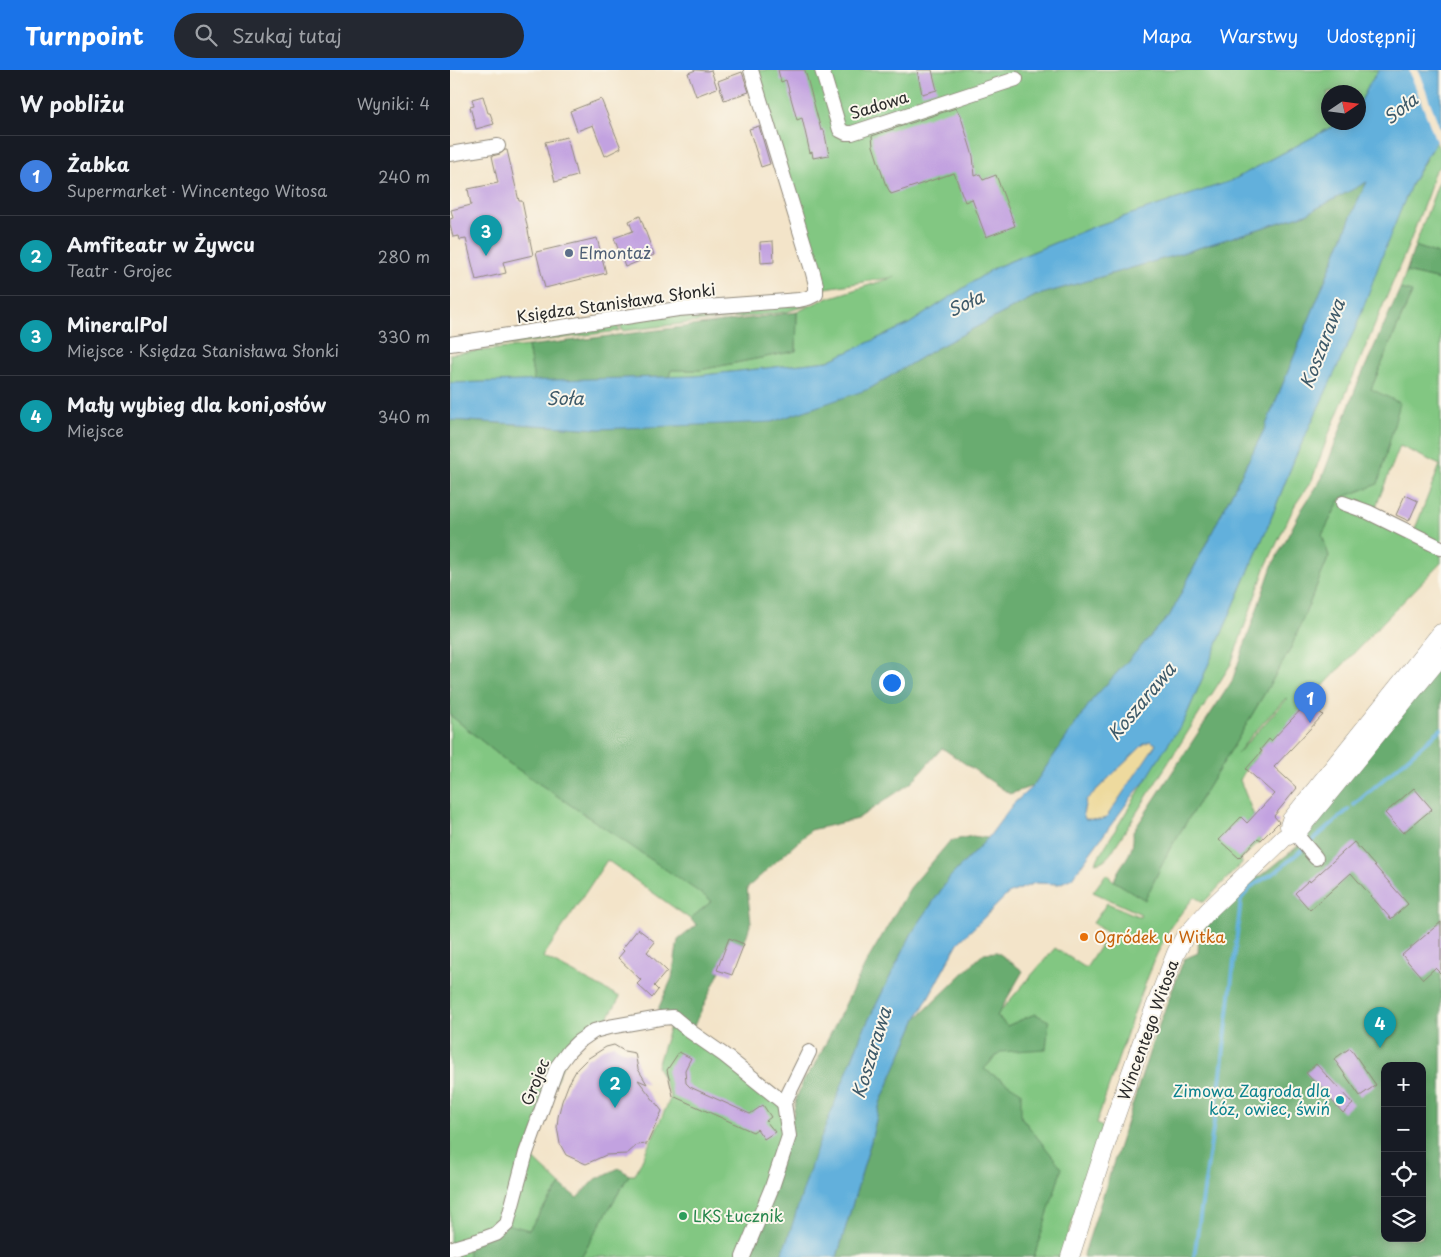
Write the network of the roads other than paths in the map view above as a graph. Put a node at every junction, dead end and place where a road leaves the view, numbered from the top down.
1 (751, 70) edge
2 (822, 70) edge
3 (1016, 79) dead end
4 (498, 146) dead end
5 (450, 154) edge
6 (450, 344) edge
7 (1343, 502) dead end
8 (1441, 548) edge
9 (1441, 633) edge
10 (1441, 656) edge
11 (1301, 844) junction
12 (810, 1052) dead end
13 (784, 1103) junction
14 (450, 1249) edge
15 (743, 1257) edge
16 (1070, 1257) edge

1 - 6 street, Księdza Stanisława Słonki
2 - 3 street, Sadowa
4 - 5 street
7 - 8 street
9 - 11 main road, Wincentego Witosa
10 - 11 main road, Wincentego Witosa
11 - 16 main road, Wincentego Witosa
12 - 13 street
13 - 14 street, Grojec
13 - 15 street

